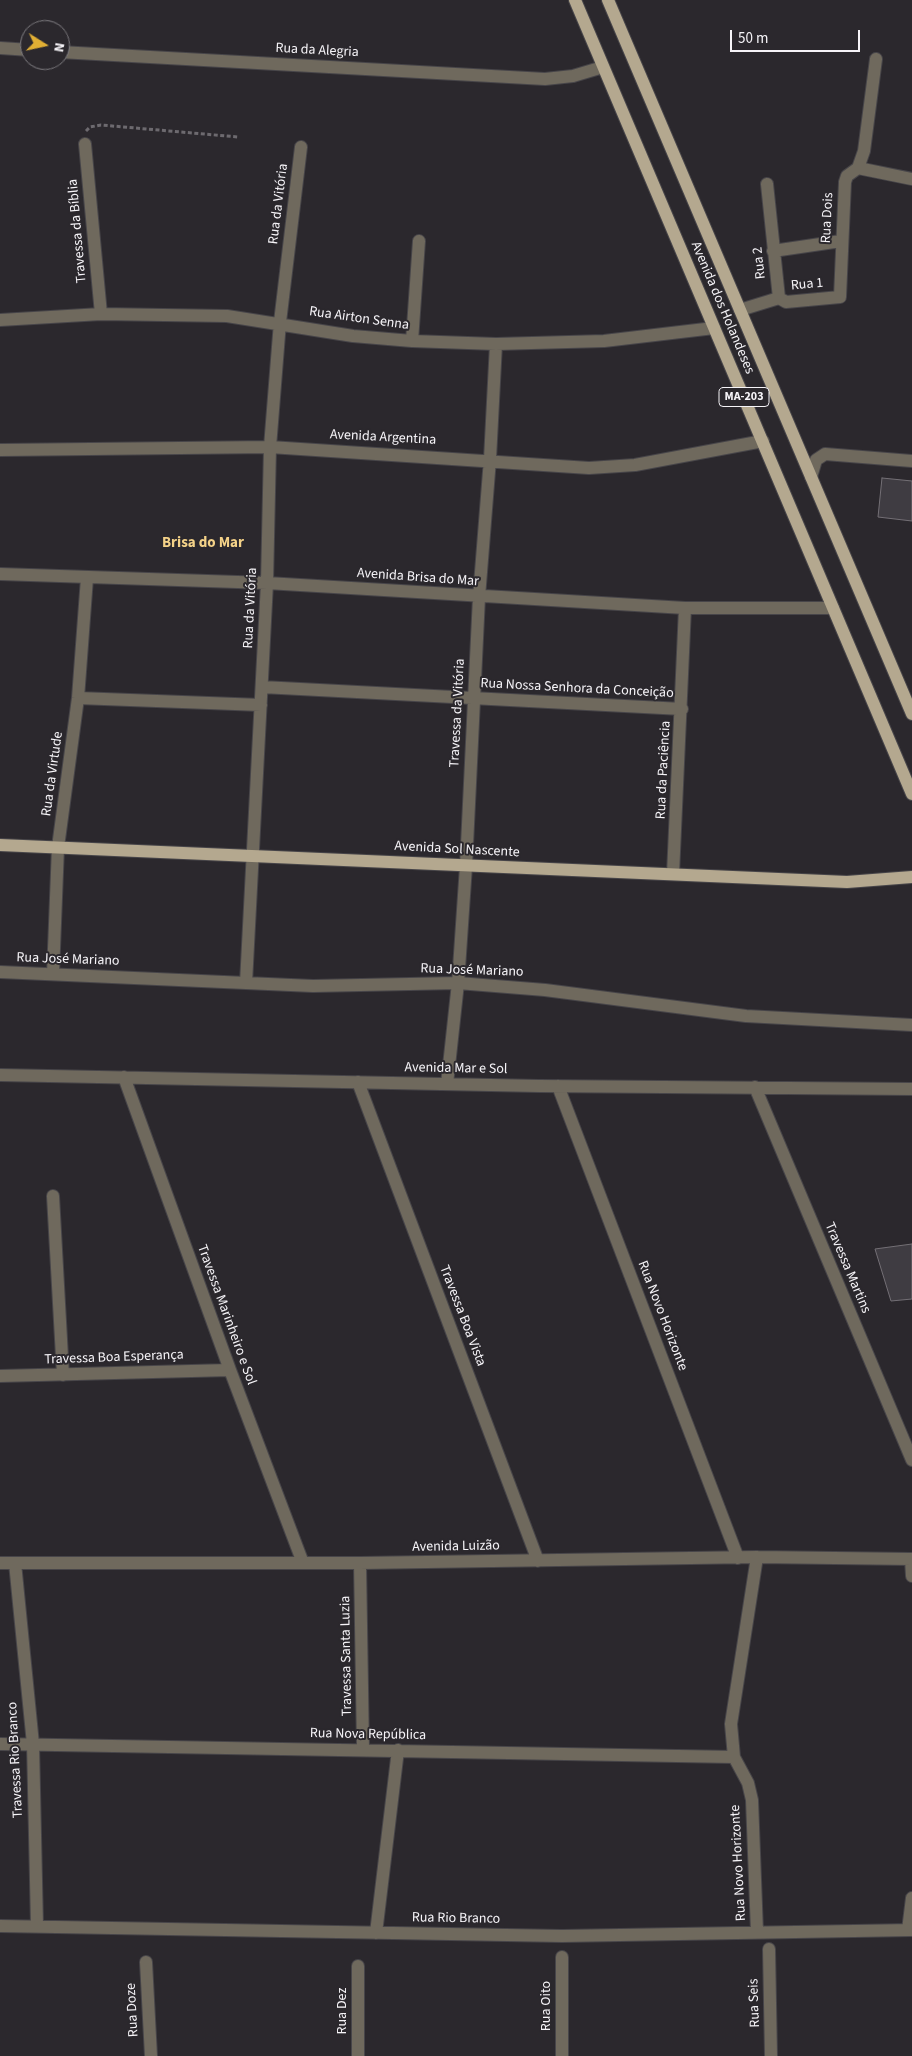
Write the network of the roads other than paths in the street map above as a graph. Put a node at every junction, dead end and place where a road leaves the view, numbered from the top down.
1 (575, 0) edge
2 (608, 0) edge
3 (0, 48) edge
4 (20, 49) edge
5 (70, 53) edge
6 (876, 59) dead end
7 (604, 67) junction
8 (85, 144) road end
9 (301, 147) dead end
10 (858, 168) junction
11 (912, 179) edge
12 (767, 184) dead end
13 (841, 240) junction
14 (419, 241) dead end
15 (773, 251) junction
16 (840, 297) joint
17 (779, 298) junction
18 (740, 310) junction
19 (101, 314) junction
20 (0, 320) edge
21 (280, 322) junction
22 (714, 328) junction
23 (412, 341) junction
24 (496, 344) junction
25 (763, 441) junction
26 (270, 447) junction
27 (0, 450) edge
28 (490, 460) junction
29 (912, 461) edge
30 (811, 477) junction
31 (0, 574) edge
32 (87, 578) junction
33 (267, 583) junction
34 (479, 597) junction
35 (685, 608) junction
36 (833, 608) junction
37 (262, 687) junction
38 (78, 698) junction
39 (474, 699) junction
40 (261, 705) junction
41 (682, 709) junction
42 (912, 714) edge
43 (912, 794) edge
44 (0, 845) edge
45 (58, 847) junction
46 (255, 854) junction
47 (466, 866) junction
48 (673, 874) junction
49 (912, 877) edge
50 (0, 972) edge
51 (53, 974) junction
52 (246, 983) junction
53 (458, 983) junction
54 (912, 1025) edge
55 (0, 1075) edge
56 (124, 1077) junction
57 (358, 1082) junction
58 (447, 1084) junction
59 (558, 1086) junction
60 (755, 1087) junction
61 (912, 1089) edge
62 (53, 1196) dead end
63 (230, 1370) junction
64 (63, 1375) junction
65 (0, 1376) edge
66 (912, 1460) edge
67 (758, 1557) junction
68 (738, 1558) junction
69 (912, 1559) edge
70 (538, 1561) junction
71 (0, 1563) edge
72 (15, 1563) junction
73 (303, 1563) junction
74 (360, 1563) junction
75 (912, 1576) edge
76 (0, 1744) edge
77 (33, 1744) junction
78 (363, 1749) junction
79 (398, 1750) junction
80 (734, 1757) junction
81 (912, 1898) edge
82 (0, 1926) edge
83 (38, 1926) junction
84 (910, 1930) edge
85 (757, 1932) junction
86 (376, 1933) junction
87 (769, 1949) dead end
88 (562, 1956) dead end
89 (146, 1962) dead end
90 (358, 1966) dead end
91 (151, 2056) edge
92 (358, 2056) edge
93 (562, 2056) edge
94 (772, 2056) edge

1 - 7 main road, Avenida dos Holandeses / MA-203
2 - 18 main road, Avenida dos Holandeses / MA-203
3 - 4 street
5 - 7 street, Rua da Alegria
6 - 10 street, Rua Dois
7 - 22 main road, Avenida dos Holandeses / MA-203
8 - 19 street, Travessa da Bíblia
9 - 21 street, Rua da Vitória
10 - 11 street
10 - 13 street, Rua Dois
12 - 15 street, Rua 2
13 - 15 street
13 - 16 street, Rua Dois
14 - 23 street
15 - 17 street, Rua 2
16 - 17 street, Rua 1
17 - 18 street
18 - 30 main road, Avenida dos Holandeses / MA-203
19 - 20 street, Rua Airton Senna
19 - 21 street, Rua Airton Senna
21 - 23 street, Rua Airton Senna
21 - 26 street, Rua da Vitória
22 - 24 street, Rua Airton Senna
22 - 25 main road, Avenida dos Holandeses / MA-203
23 - 24 street, Rua Airton Senna
24 - 28 street, Travessa da Vitória
25 - 28 street, Avenida Argentina
25 - 36 main road, Avenida dos Holandeses / MA-203
26 - 27 street, Avenida Argentina
26 - 28 street, Avenida Argentina
26 - 33 street, Rua da Vitória
28 - 34 street, Travessa da Vitória
29 - 30 street
30 - 42 main road, Avenida dos Holandeses / MA-203
31 - 32 street, Avenida Brisa do Mar
32 - 33 street, Avenida Brisa do Mar
32 - 38 street, Rua da Virtude
33 - 34 street, Avenida Brisa do Mar
33 - 37 street, Rua da Vitória
34 - 35 street, Avenida Brisa do Mar
34 - 39 street, Travessa da Vitória
35 - 36 street, Avenida Brisa do Mar
35 - 41 street, Rua da Paciência
36 - 43 main road, Avenida dos Holandeses / MA-203
37 - 39 street, Rua Nossa Senhora da Conceição
37 - 40 street, Rua da Vitória
38 - 40 street
38 - 45 street, Rua da Virtude
39 - 41 street, Rua Nossa Senhora da Conceição
39 - 47 street, Travessa da Vitória
40 - 46 street, Rua da Vitória
41 - 48 street, Rua da Paciência
44 - 45 main road, Avenida Sol Nascente
45 - 46 main road, Avenida Sol Nascente
45 - 51 street, Rua da Virtude
46 - 47 main road, Avenida Sol Nascente
46 - 52 street, Rua da Vitória
47 - 48 main road, Avenida Sol Nascente
47 - 53 street, Travessa da Vitória
48 - 49 main road, Avenida Sol Nascente
50 - 51 street, Rua José Mariano
51 - 52 street, Rua José Mariano
52 - 53 street, Rua José Mariano
53 - 54 street, Rua José Mariano
53 - 58 street, Travessa da Vitória
55 - 56 street, Avenida Mar e Sol
56 - 57 street, Avenida Mar e Sol
56 - 63 street, Travessa Marinheiro e Sol
57 - 58 street, Avenida Mar e Sol
57 - 70 street, Travessa Boa Vista
58 - 59 street, Avenida Mar e Sol
59 - 60 street, Avenida Mar e Sol
59 - 68 street, Rua Novo Horizonte
60 - 61 street, Avenida Mar e Sol
60 - 66 street, Travessa Martins
62 - 64 street
63 - 64 street, Travessa Boa Esperança
63 - 73 street, Travessa Marinheiro e Sol
64 - 65 street, Travessa Boa Esperança
67 - 68 street, Avenida Luizão
67 - 69 street, Avenida Luizão
67 - 80 street, Rua Novo Horizonte
68 - 70 street, Avenida Luizão
69 - 75 street
70 - 74 street, Avenida Luizão
71 - 72 street, Avenida Luizão
72 - 73 street, Avenida Luizão
72 - 77 street, Travessa Rio Branco
73 - 74 street, Avenida Luizão
74 - 78 street, Travessa Santa Luzia
76 - 77 street, Rua Nova República
77 - 78 street, Rua Nova República
77 - 83 street, Travessa Rio Branco
78 - 79 street, Rua Nova República
79 - 80 street, Rua Nova República
79 - 86 street
80 - 85 street, Rua Novo Horizonte
81 - 84 street
82 - 83 street, Rua Rio Branco
83 - 86 street, Rua Rio Branco
84 - 85 street, Rua Rio Branco
85 - 86 street, Rua Rio Branco
87 - 94 street, Rua Seis
88 - 93 street, Rua Oito
89 - 91 street, Rua Doze
90 - 92 street, Rua Dez

